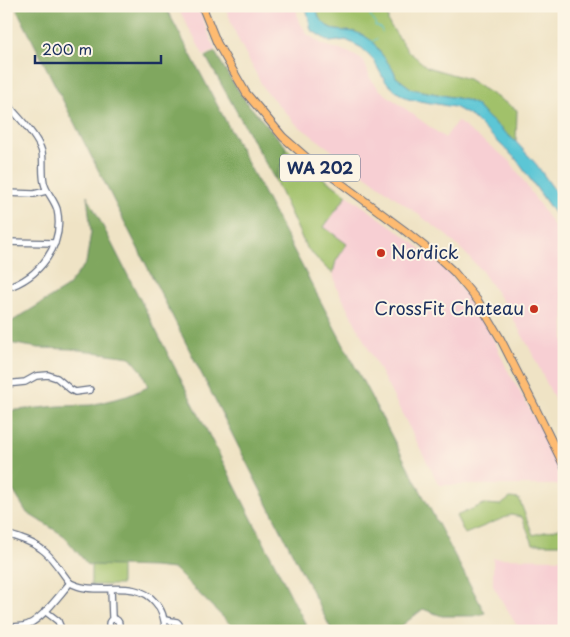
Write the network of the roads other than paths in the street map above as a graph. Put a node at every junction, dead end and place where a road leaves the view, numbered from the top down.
1 (202, 6) edge
2 (6, 103) edge
3 (46, 191) junction
4 (6, 193) edge
5 (6, 242) edge
6 (55, 243) junction
7 (6, 288) edge
8 (6, 384) edge
9 (90, 390) dead end
10 (564, 466) edge
11 (6, 534) edge
12 (70, 582) junction
13 (111, 588) junction
14 (45, 611) junction
15 (113, 619) dead end
16 (164, 620) junction
17 (6, 627) edge
18 (62, 631) edge
19 (165, 631) edge
20 (173, 631) edge

1 - 10 main road, WA 202
2 - 3 street
3 - 4 street
3 - 6 street
5 - 6 street
6 - 7 street
8 - 9 street
11 - 12 street
12 - 13 street
12 - 14 street
13 - 15 street
13 - 16 street
14 - 17 street
14 - 18 street
16 - 19 street
16 - 20 street

